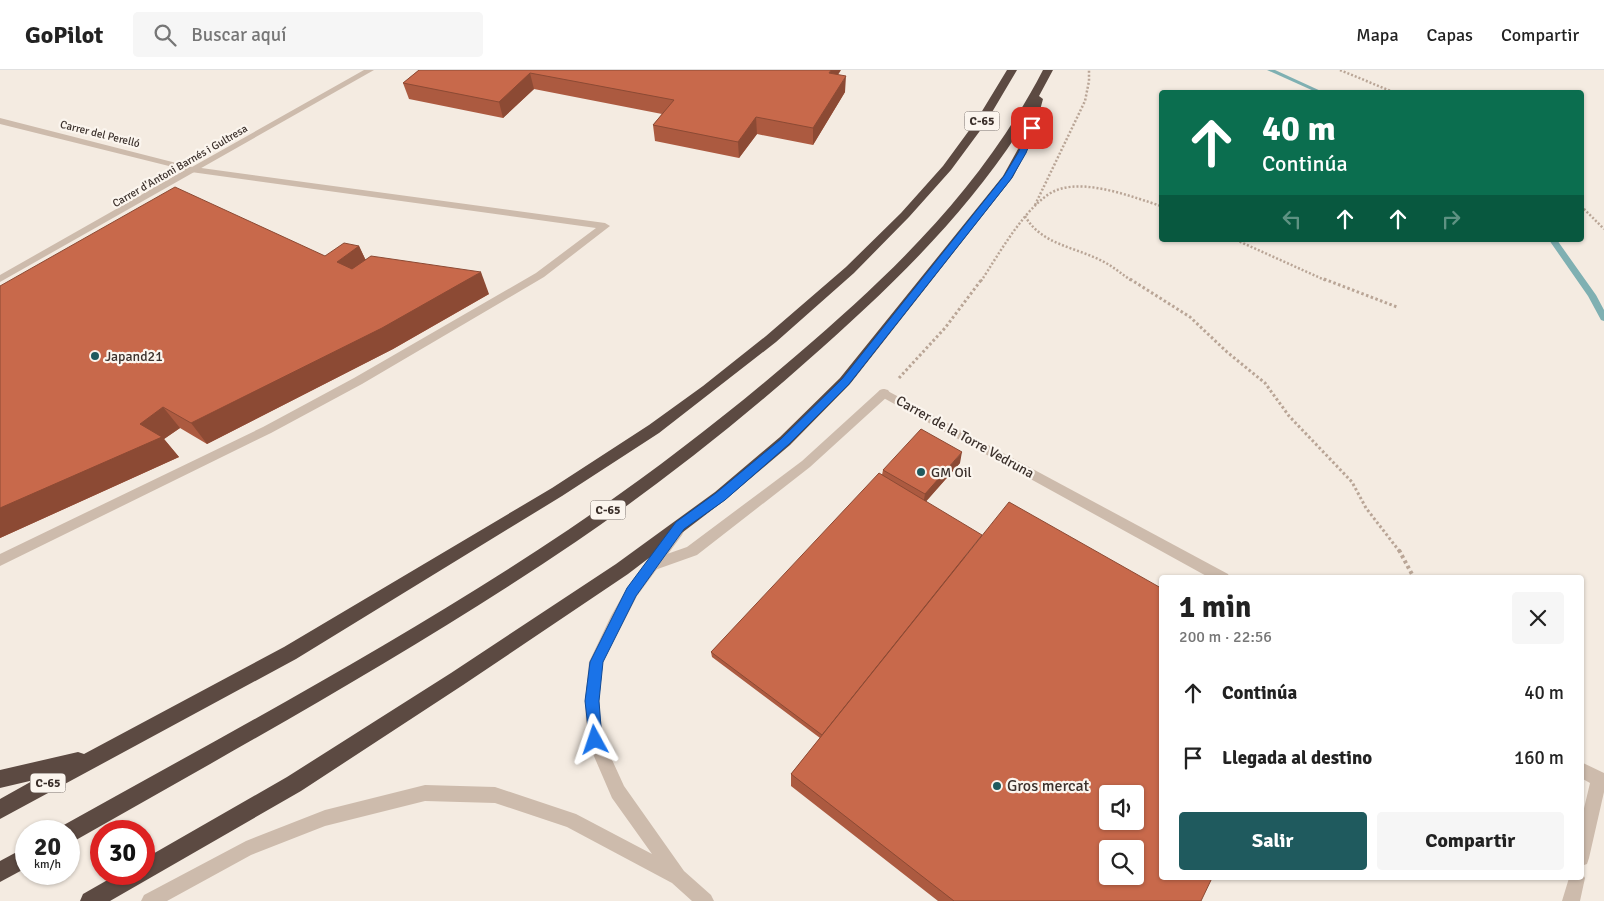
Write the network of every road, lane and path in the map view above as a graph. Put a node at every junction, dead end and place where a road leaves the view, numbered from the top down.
1 (370, 70) edge
2 (1012, 70) edge
3 (1048, 70) edge
4 (1089, 70) edge
5 (1340, 70) edge
6 (1041, 86) junction
7 (1388, 90) edge
8 (0, 121) edge
9 (194, 170) junction
10 (1159, 205) edge
11 (1033, 208) junction
12 (1584, 209) edge
13 (1025, 216) junction
14 (1604, 229) edge
15 (1240, 242) edge
16 (0, 279) edge
17 (1397, 307) dead end
18 (884, 393) junction
19 (680, 526) junction
20 (0, 560) edge
21 (652, 565) junction
22 (1218, 575) edge
23 (1413, 575) edge
24 (97, 757) junction
25 (1584, 772) edge
26 (0, 779) edge
27 (0, 809) edge
28 (80, 827) edge
29 (1584, 845) edge
30 (15, 863) edge
31 (155, 864) edge
32 (0, 872) edge
33 (678, 877) junction
34 (1577, 880) edge
35 (118, 885) edge
36 (90, 901) edge
37 (150, 901) edge
38 (705, 901) edge
39 (1572, 901) edge

1 - 9 street, Carrer d'Antoni Barnés i Gultresa
2 - 24 highway, C-65
3 - 6 highway, C-65
4 - 11 path
5 - 7 path
6 - 19 highway
6 - 28 highway, C-65
8 - 9 street, Carrer del Perelló
9 - 16 street, Carrer d'Antoni Barnés i Gultresa
9 - 20 street, Carrer del Perelló
10 - 11 path
11 - 13 path
12 - 14 path
13 - 18 path
13 - 23 path
15 - 17 path
18 - 21 street, Carrer de la Torre Vedruna
18 - 22 street, Carrer de la Torre Vedruna
19 - 21 street
19 - 31 highway
21 - 33 street
24 - 26 highway
24 - 27 highway, C-65
25 - 29 street
30 - 32 highway
33 - 37 street
33 - 38 street
34 - 39 street
35 - 36 highway

